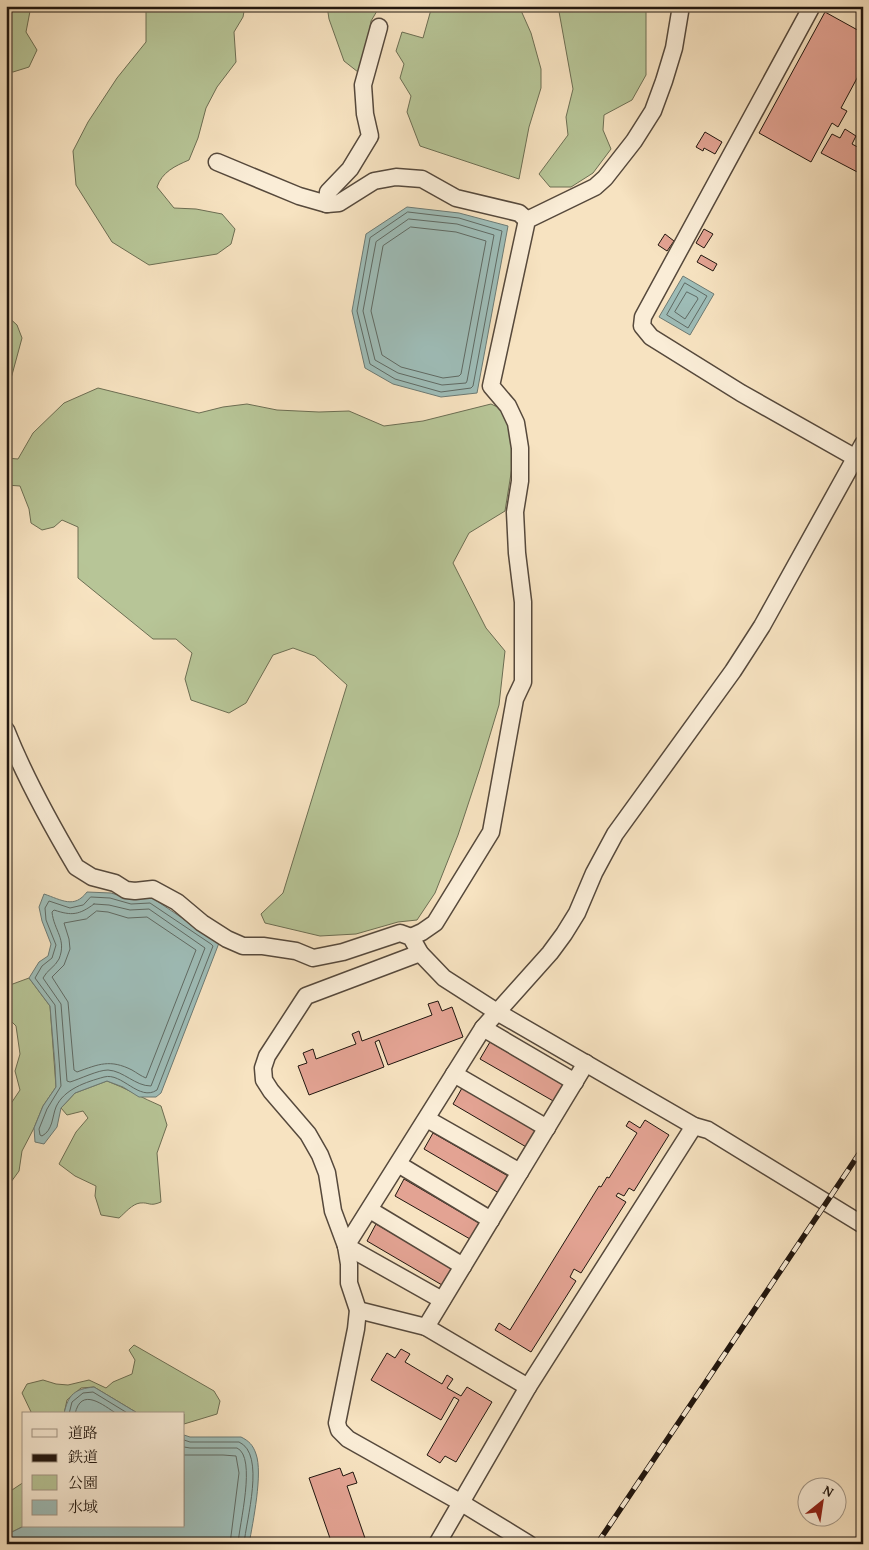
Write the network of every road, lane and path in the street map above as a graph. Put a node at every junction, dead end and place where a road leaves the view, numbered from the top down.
1 (680, 6) edge
2 (812, 6) edge
3 (379, 27) dead end
4 (217, 162) dead end
5 (327, 204) junction
6 (527, 220) junction
7 (860, 451) edge
8 (6, 730) edge
9 (411, 937) junction
10 (420, 953) junction
11 (497, 1012) junction
12 (483, 1028) junction
13 (586, 1063) junction
14 (454, 1074) junction
15 (575, 1082) junction
16 (427, 1119) junction
17 (694, 1126) junction
18 (547, 1128) junction
19 (398, 1164) junction
20 (520, 1172) junction
21 (370, 1210) junction
22 (491, 1220) junction
23 (863, 1225) edge
24 (346, 1246) junction
25 (463, 1266) junction
26 (442, 1300) junction
27 (358, 1310) junction
28 (426, 1327) junction
29 (528, 1387) junction
30 (460, 1502) junction
31 (437, 1544) edge
32 (529, 1544) edge

1 - 6 street
2 - 7 street
3 - 5 street
4 - 5 street
5 - 6 street
6 - 9 street
7 - 11 street
8 - 9 street
9 - 10 street
10 - 11 street
10 - 24 street
11 - 12 street
11 - 13 street
12 - 14 street
12 - 15 street
13 - 15 street
13 - 17 street
14 - 16 street
14 - 18 street
15 - 18 street
16 - 19 street
16 - 20 street
17 - 23 street
17 - 29 street
18 - 20 street
19 - 21 street
19 - 22 street
20 - 22 street
21 - 24 street
21 - 25 street
22 - 25 street
24 - 26 street
24 - 27 street
25 - 26 street
26 - 28 street
27 - 28 street
27 - 30 street
28 - 29 street
29 - 30 street
30 - 31 street
30 - 32 street

